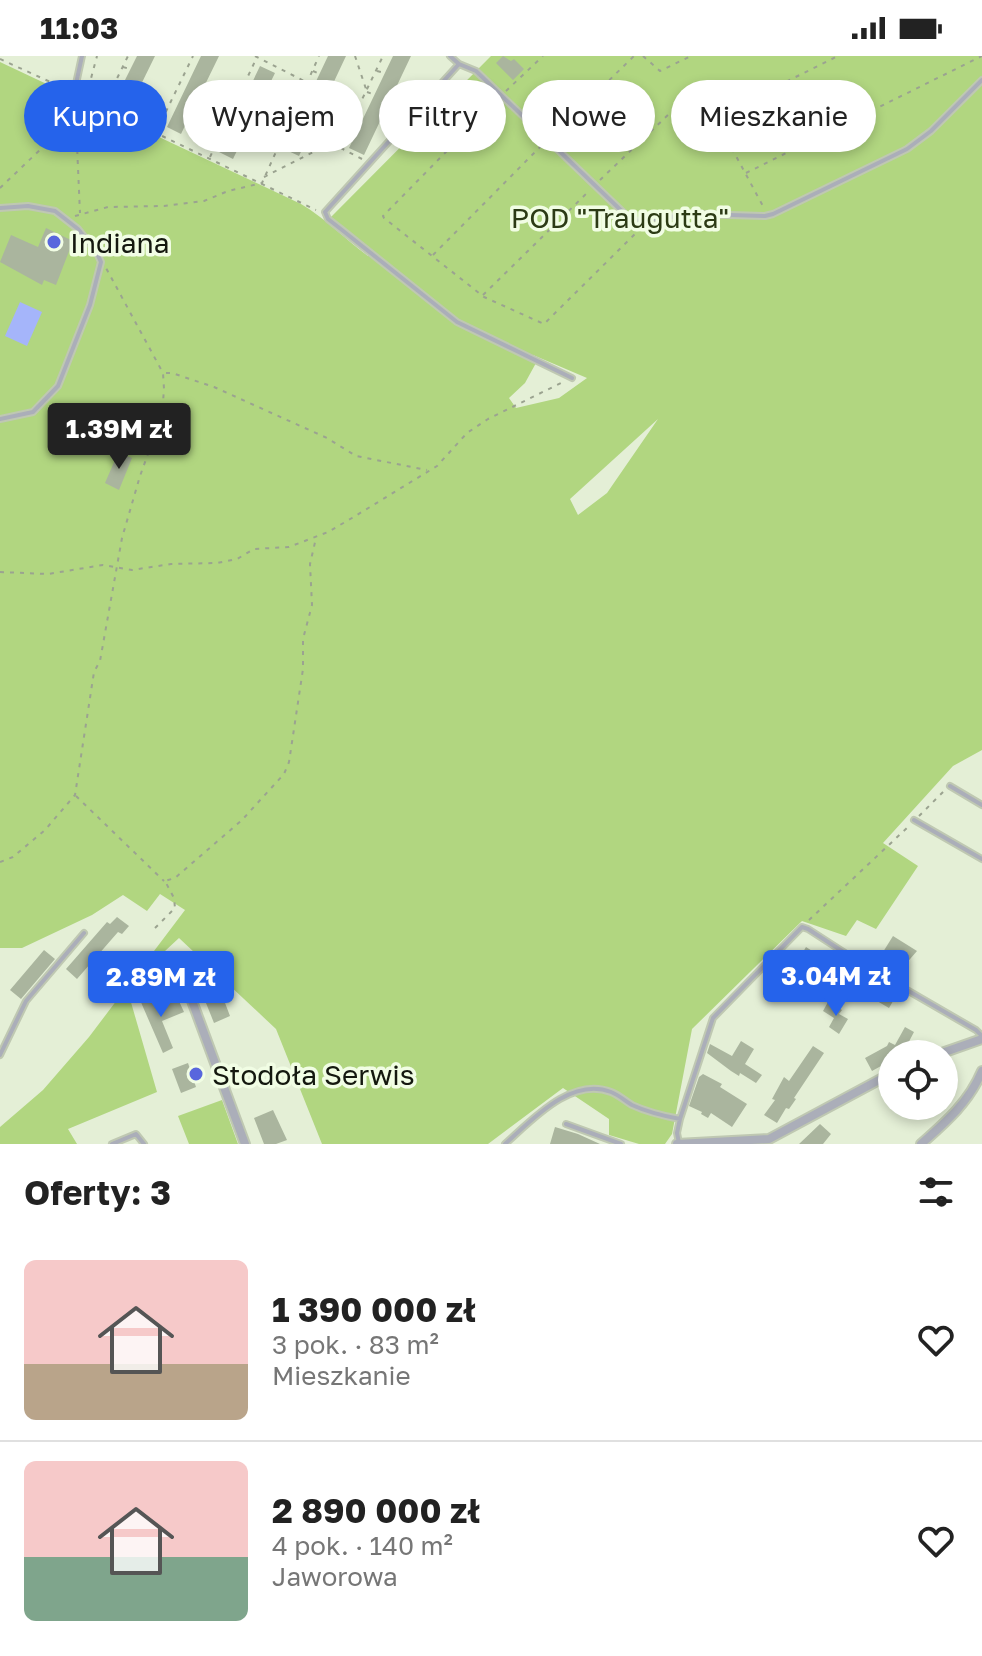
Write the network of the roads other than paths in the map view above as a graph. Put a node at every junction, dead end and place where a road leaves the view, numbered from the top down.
1 (82, 56) edge
2 (450, 56) edge
3 (459, 64) junction
4 (77, 80) edge
5 (982, 80) edge
6 (0, 208) edge
7 (572, 378) road end
8 (0, 419) edge
9 (950, 786) road end
10 (982, 805) edge
11 (914, 820) road end
12 (982, 859) edge
13 (84, 933) dead end
14 (185, 982) dead end
15 (982, 1038) edge
16 (958, 1047) edge
17 (0, 1055) edge
18 (982, 1071) edge
19 (878, 1081) edge
20 (680, 1119) junction
21 (566, 1124) dead end
22 (678, 1143) edge
23 (112, 1144) edge
24 (144, 1144) edge
25 (245, 1144) edge
26 (505, 1144) edge
27 (621, 1144) edge
28 (921, 1144) edge

1 - 4 lane
2 - 3 lane
3 - 5 lane
3 - 7 lane
6 - 8 lane
9 - 10 lane
11 - 12 lane
13 - 17 lane
14 - 25 street
15 - 16 street
15 - 20 lane
18 - 28 street
19 - 22 street
20 - 22 lane
20 - 26 lane
21 - 27 lane
23 - 24 lane

